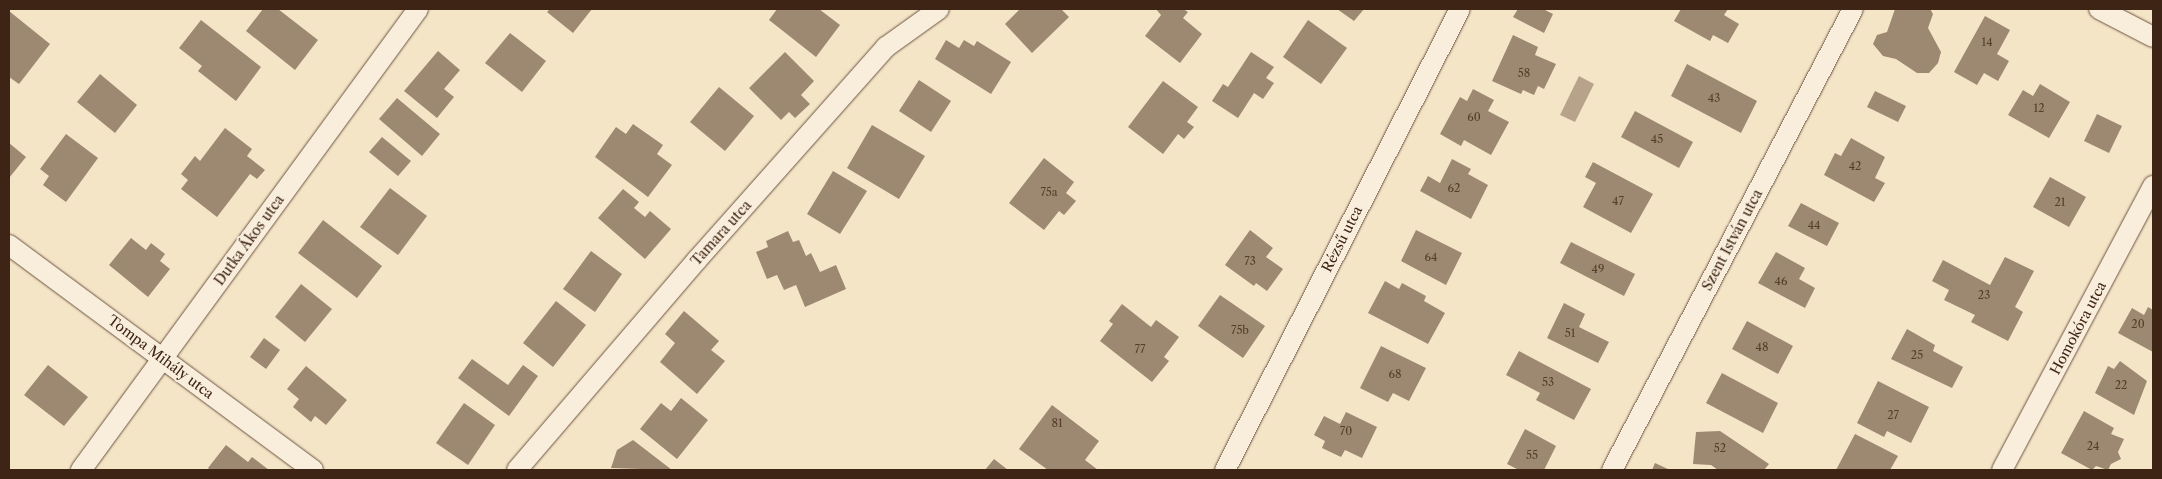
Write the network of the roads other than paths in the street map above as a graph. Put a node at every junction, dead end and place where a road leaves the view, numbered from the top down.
1 (418, 9) edge
2 (939, 9) edge
3 (1460, 9) edge
4 (1853, 9) edge
5 (2099, 9) edge
6 (2153, 37) edge
7 (2153, 186) edge
8 (9, 245) edge
9 (163, 358) junction
10 (81, 470) edge
11 (313, 470) edge
12 (517, 470) edge
13 (1225, 470) edge
14 (1612, 470) edge
15 (2002, 470) edge

1 - 9 street, Dutka Ákos utca
2 - 12 street, Tamara utca
3 - 13 street, Rézsű utca
4 - 14 street, Szent István utca
5 - 6 street
7 - 15 street, Homokóra utca
8 - 9 street, Tompa Mihály utca
9 - 10 street, Dutka Ákos utca
9 - 11 street, Tompa Mihály utca

